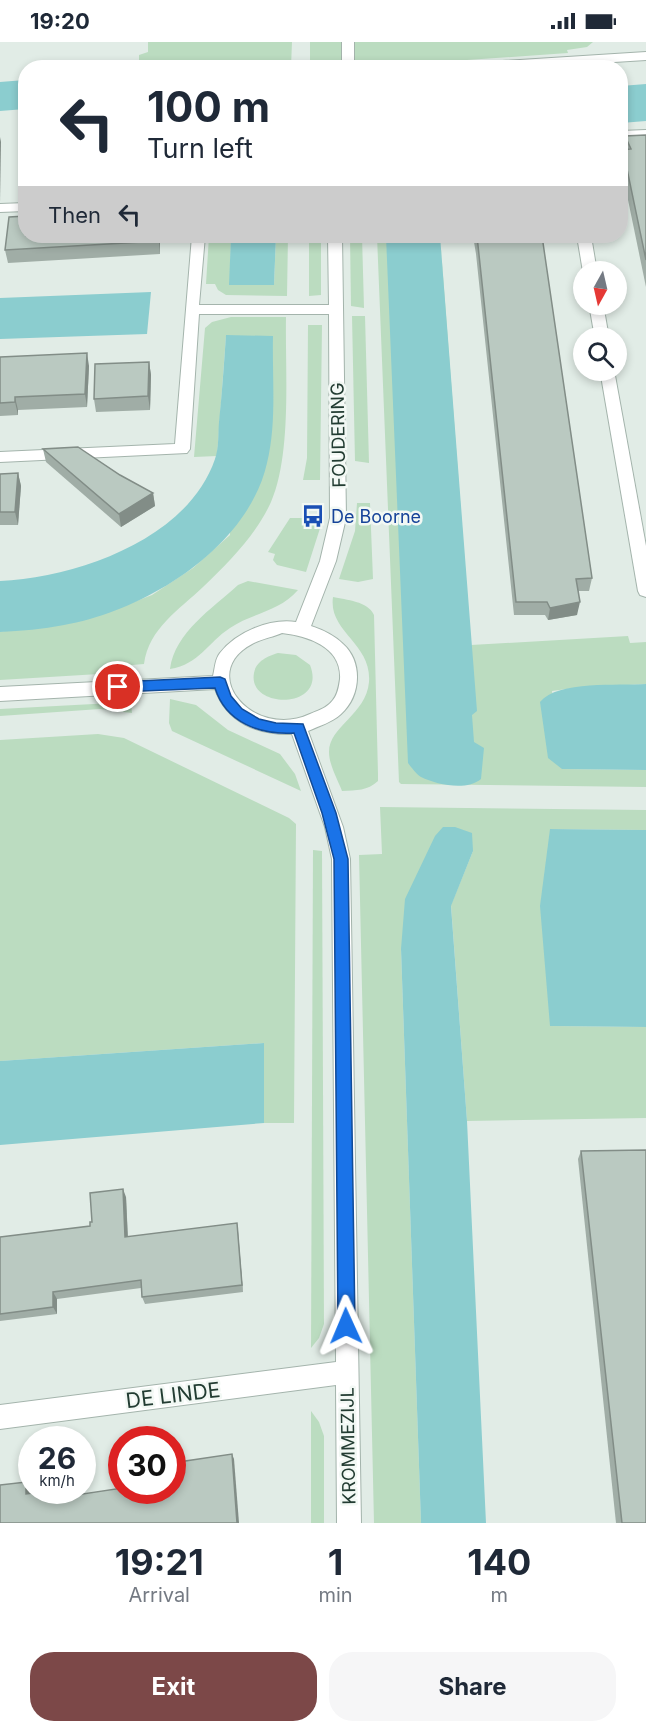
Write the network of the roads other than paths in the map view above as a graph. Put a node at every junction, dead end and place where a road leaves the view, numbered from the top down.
1 (348, 42) edge
2 (613, 42) edge
3 (646, 56) edge
4 (620, 57) junction
5 (348, 60) edge
6 (575, 60) edge
7 (646, 134) edge
8 (628, 135) edge
9 (18, 207) edge
10 (0, 208) edge
11 (197, 243) edge
12 (335, 243) edge
13 (585, 243) edge
14 (588, 261) edge
15 (336, 309) junction
16 (192, 310) junction
17 (609, 381) edge
18 (0, 457) edge
19 (646, 591) edge
20 (302, 628) junction
21 (220, 682) junction
22 (0, 694) edge
23 (298, 727) junction
24 (347, 1372) junction
25 (0, 1417) edge
26 (349, 1523) edge

1 - 5 street
2 - 4 street
3 - 4 street
4 - 6 street
7 - 8 street
9 - 10 street
11 - 16 street
12 - 15 street, FOUDERING
13 - 14 street
15 - 16 street
15 - 20 street, FOUDERING
16 - 18 street
17 - 19 street
20 - 21 street
20 - 23 street
21 - 22 street
21 - 23 street
23 - 24 street, KROMMEZIJL
24 - 25 street, DE LINDE
24 - 26 street, KROMMEZIJL

